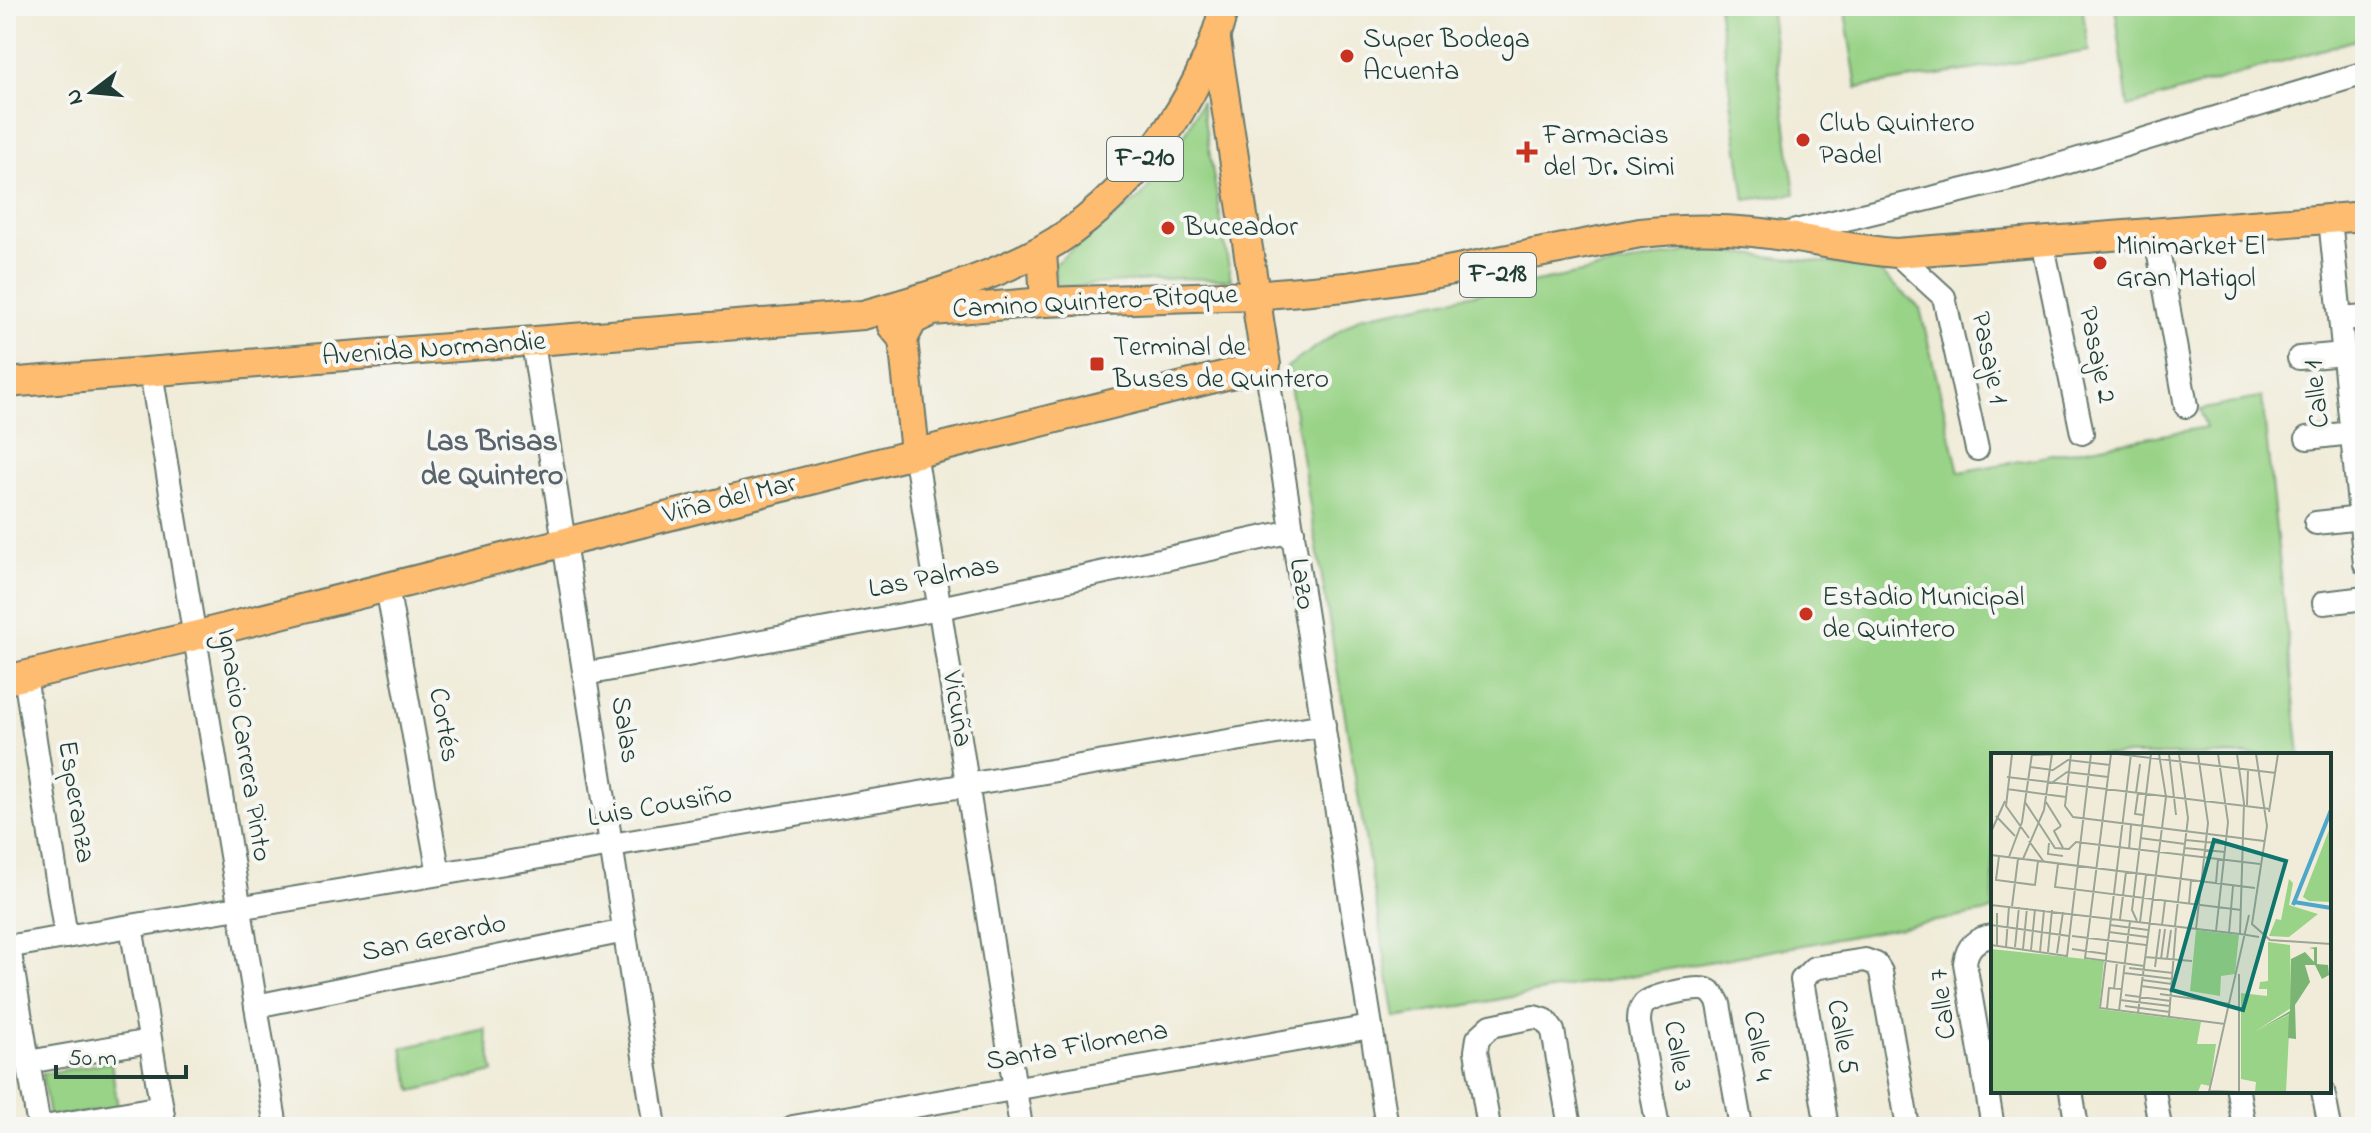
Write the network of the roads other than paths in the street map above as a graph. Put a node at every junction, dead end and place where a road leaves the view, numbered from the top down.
1 (1224, 6) edge
2 (1216, 41) junction
3 (2365, 73) edge
4 (2365, 216) edge
5 (2330, 219) junction
6 (1640, 233) junction
7 (2155, 233) junction
8 (1779, 235) junction
9 (2042, 241) junction
10 (1042, 250) junction
11 (1896, 253) junction
12 (1383, 282) junction
13 (1254, 295) junction
14 (1045, 302) junction
15 (1354, 306) junction
16 (863, 315) junction
17 (2365, 317) edge
18 (2341, 319) junction
19 (903, 339) junction
20 (533, 343) junction
21 (2344, 354) junction
22 (2299, 358) dead end
23 (1266, 365) junction
24 (151, 372) junction
25 (6, 383) edge
26 (2186, 406) dead end
27 (2358, 409) edge
28 (2082, 433) dead end
29 (2352, 433) junction
30 (2307, 438) dead end
31 (1977, 449) dead end
32 (915, 452) junction
33 (2361, 491) edge
34 (2361, 518) junction
35 (2316, 523) dead end
36 (1293, 531) junction
37 (564, 542) junction
38 (2365, 564) edge
39 (387, 587) junction
40 (2365, 598) edge
41 (2324, 603) dead end
42 (940, 608) junction
43 (194, 636) junction
44 (585, 674) junction
45 (16, 678) edge
46 (1324, 725) junction
47 (968, 785) junction
48 (612, 845) junction
49 (439, 874) junction
50 (240, 908) junction
51 (131, 926) junction
52 (625, 931) junction
53 (66, 937) junction
54 (1991, 937) edge
55 (8, 947) edge
56 (1697, 989) joint
57 (256, 1006) junction
58 (1371, 1027) junction
59 (150, 1041) junction
60 (28, 1062) junction
61 (1015, 1088) junction
62 (2071, 1093) edge
63 (2154, 1093) edge
64 (2238, 1093) edge
65 (2323, 1093) edge
66 (163, 1117) edge
67 (42, 1127) edge
68 (276, 1127) edge
69 (655, 1127) edge
70 (793, 1127) edge
71 (1021, 1127) edge
72 (1387, 1127) edge
73 (1489, 1127) edge
74 (1570, 1127) edge
75 (1658, 1127) edge
76 (1741, 1127) edge
77 (1827, 1127) edge
78 (1908, 1127) edge
79 (1993, 1127) edge
80 (2077, 1127) edge
81 (2160, 1127) edge
82 (2244, 1127) edge
83 (2330, 1127) edge

1 - 2 main road, F-210
2 - 10 main road, F-210
2 - 13 main road, Lazo
3 - 8 street
4 - 5 main road, Camino Quintero-Ritoque / F-218
5 - 7 main road, Camino Quintero-Ritoque / F-218
5 - 18 street, Calle 1
6 - 8 main road, Camino Quintero-Ritoque / F-218
6 - 12 main road, Camino Quintero-Ritoque / F-218
6 - 15 main road, Camino Quintero-Ritoque / F-218
7 - 9 main road, Camino Quintero-Ritoque / F-218
7 - 26 street
8 - 11 main road, Camino Quintero-Ritoque / F-218
9 - 11 main road, Camino Quintero-Ritoque / F-218
9 - 28 street, Pasaje 2
10 - 14 main road
10 - 16 main road, F-210
11 - 31 street, Pasaje 1
12 - 13 main road, Camino Quintero-Ritoque / F-218
12 - 15 main road
13 - 14 main road, Camino Quintero-Ritoque / F-218
13 - 15 main road, Camino Quintero-Ritoque / F-218
13 - 23 main road, Lazo
14 - 19 main road, Camino Quintero-Ritoque / F-218
16 - 19 main road
16 - 20 main road, Avenida Normandie
17 - 18 street
18 - 21 street, Calle 1
19 - 32 main road, Vicuña
20 - 24 main road, Avenida Normandie
20 - 37 street, Salas
21 - 22 street
21 - 27 street, Calle 1
23 - 32 main road, Viña del Mar
23 - 36 street, Lazo
24 - 25 main road, Avenida Normandie
24 - 43 street, Ignacio Carrera Pinto
27 - 29 street, Calle 1
29 - 30 street
29 - 33 street, Calle 1
32 - 37 main road, Viña del Mar
32 - 42 street, Vicuña
33 - 34 street, Calle 1
34 - 35 street
34 - 38 street, Calle 1
36 - 42 street, Las Palmas
36 - 46 street, Lazo
37 - 39 main road, Viña del Mar
37 - 44 street, Salas
39 - 43 main road, Viña del Mar
39 - 49 street, Cortés
40 - 41 street
42 - 44 street, Las Palmas
42 - 47 street, Vicuña
43 - 45 main road, Viña del Mar
43 - 50 street, Ignacio Carrera Pinto
44 - 48 street, Salas
45 - 53 street, Esperanza
46 - 47 street, Luis Cousiño
46 - 58 street, Lazo
47 - 48 street, Luis Cousiño
47 - 61 street, Vicuña
48 - 49 street, Luis Cousiño
48 - 52 street, Salas
49 - 50 street, Luis Cousiño
50 - 51 street, Luis Cousiño
50 - 57 street, Ignacio Carrera Pinto
51 - 53 street, Luis Cousiño
51 - 59 street
52 - 57 street, San Gerardo
52 - 69 street, Salas
53 - 55 street, Luis Cousiño
54 - 79 street, Calle 7
55 - 60 street
56 - 75 street, Calle 3
56 - 76 street, Calle 4
57 - 68 street, Ignacio Carrera Pinto
58 - 61 street, Santa Filomena
58 - 72 street, Lazo
59 - 60 street
59 - 66 street
60 - 67 street
61 - 70 street, Santa Filomena
61 - 71 street, Vicuña
62 - 80 street
63 - 81 street
64 - 82 street
65 - 83 street
66 - 67 street
73 - 74 street
77 - 78 street, Calle 5

